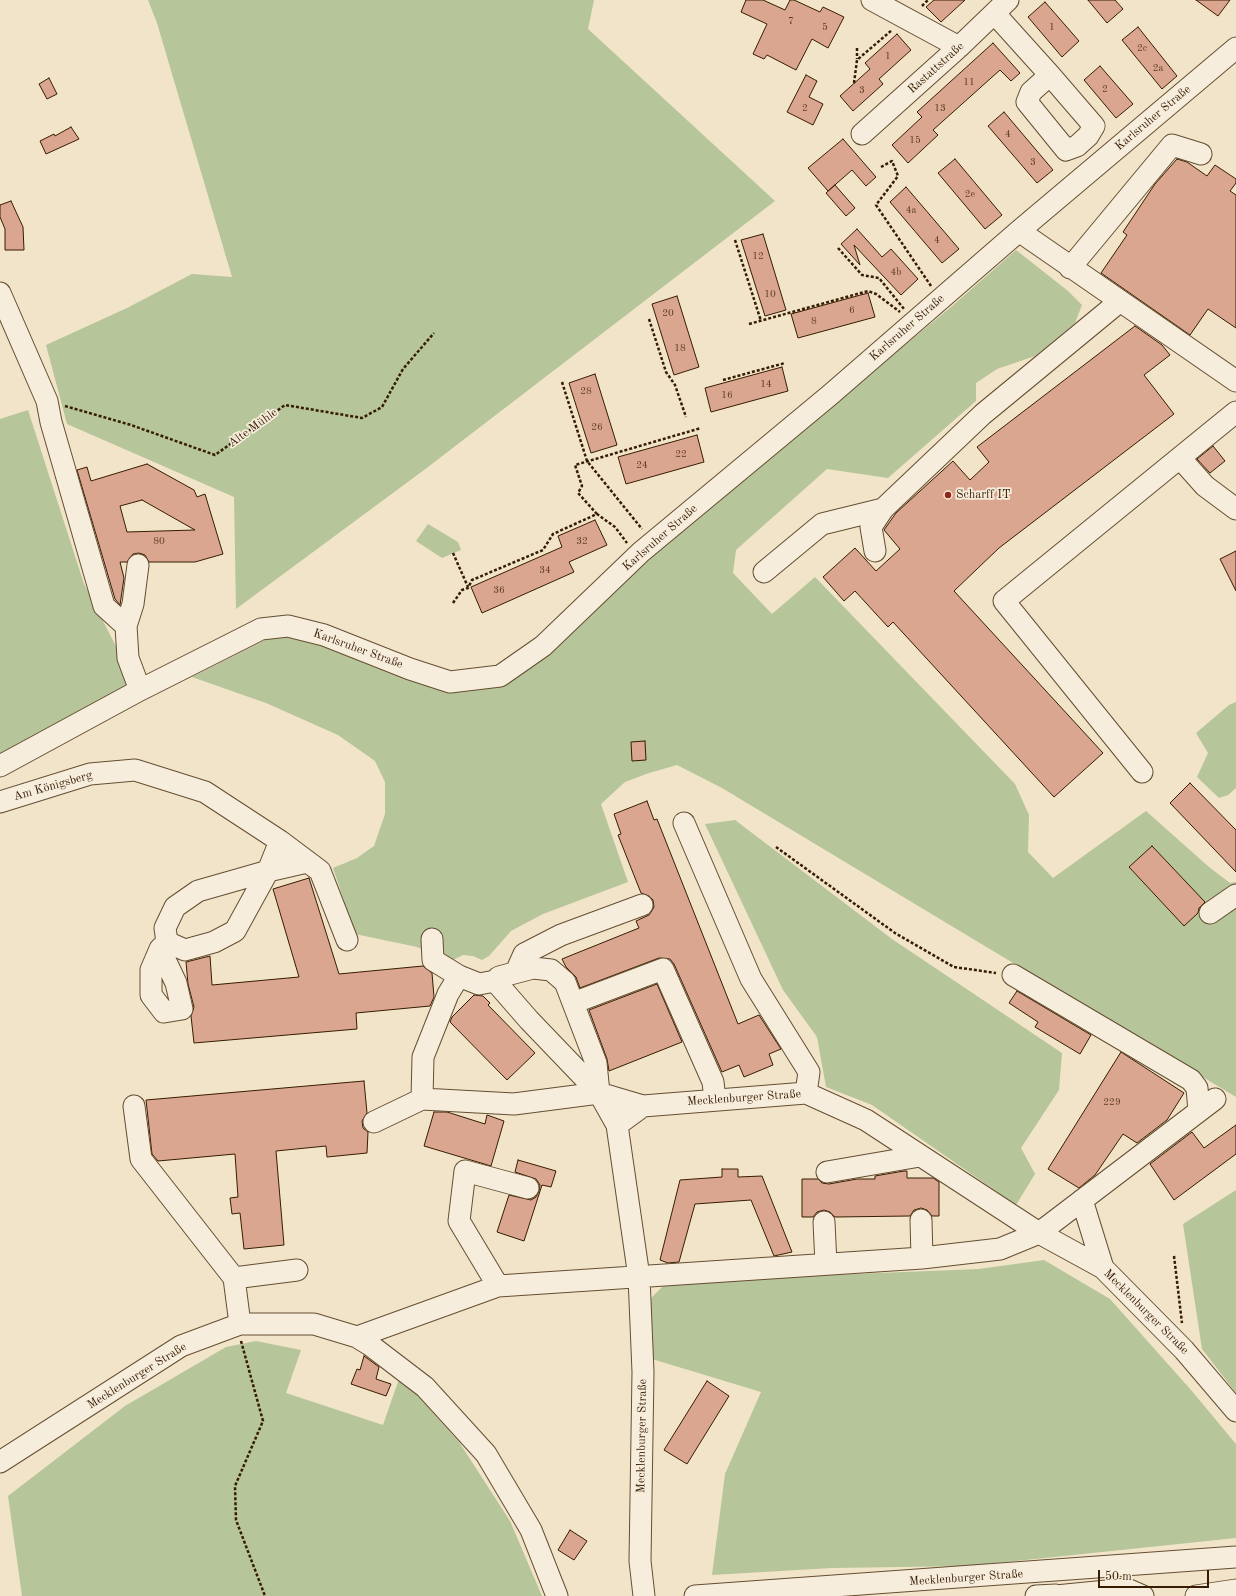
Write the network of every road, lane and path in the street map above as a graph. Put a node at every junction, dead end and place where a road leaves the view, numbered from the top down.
1 (872, 0) edge
2 (928, 0) edge
3 (922, 6) dead end
4 (1001, 7) edge
5 (905, 18) junction
6 (959, 47) junction
7 (857, 48) dead end
8 (1236, 48) edge
9 (857, 60) junction
10 (1050, 75) dead end
11 (854, 83) dead end
12 (862, 134) dead end
13 (1201, 154) dead end
14 (881, 166) dead end
15 (1019, 231) junction
16 (735, 240) dead end
17 (838, 248) dead end
18 (1070, 268) junction
19 (933, 290) dead end
20 (0, 293) edge
21 (1119, 302) junction
22 (907, 312) dead end
23 (903, 316) dead end
24 (649, 319) dead end
25 (761, 320) junction
26 (749, 324) dead end
27 (434, 333) dead end
28 (785, 363) dead end
29 (722, 380) dead end
30 (1236, 381) edge
31 (562, 382) dead end
32 (1236, 412) edge
33 (57, 414) junction
34 (686, 417) dead end
35 (702, 428) dead end
36 (1180, 458) junction
37 (587, 460) junction
38 (883, 509) junction
39 (1236, 509) edge
40 (597, 514) junction
41 (645, 533) dead end
42 (630, 548) dead end
43 (875, 551) dead end
44 (453, 553) dead end
45 (138, 565) dead end
46 (764, 572) dead end
47 (468, 588) junction
48 (453, 604) dead end
49 (126, 626) junction
50 (140, 690) junction
51 (0, 766) edge
52 (1142, 772) dead end
53 (0, 802) edge
54 (684, 823) dead end
55 (280, 841) junction
56 (776, 847) dead end
57 (307, 862) junction
58 (268, 871) junction
59 (1236, 895) edge
60 (642, 905) dead end
61 (1210, 913) dead end
62 (432, 939) dead end
63 (347, 940) dead end
64 (516, 972) junction
65 (1013, 975) joint
66 (459, 976) junction
67 (495, 981) junction
68 (573, 1003) junction
69 (599, 1093) junction
70 (806, 1093) junction
71 (422, 1099) junction
72 (715, 1100) junction
73 (134, 1106) dead end
74 (644, 1106) junction
75 (374, 1122) dead end
76 (617, 1125) junction
77 (920, 1156) junction
78 (827, 1172) dead end
79 (528, 1188) dead end
80 (1082, 1200) junction
81 (921, 1220) dead end
82 (824, 1222) dead end
83 (1039, 1233) junction
84 (1174, 1256) dead end
85 (922, 1258) junction
86 (826, 1264) junction
87 (1103, 1268) junction
88 (297, 1270) dead end
89 (638, 1277) junction
90 (234, 1278) junction
91 (498, 1286) junction
92 (240, 1324) junction
93 (357, 1338) junction
94 (1184, 1350) junction
95 (1236, 1411) edge
96 (0, 1462) edge
97 (1236, 1557) edge
98 (869, 1590) edge
99 (1236, 1590) edge
100 (265, 1596) edge
101 (557, 1596) edge
102 (644, 1596) edge
103 (695, 1596) edge
104 (1049, 1596) edge
105 (1143, 1596) edge
106 (1196, 1596) edge

1 - 5 street
2 - 3 path
4 - 6 street, Rastattstraße
4 - 10 street
5 - 6 street
5 - 9 path
6 - 12 street, Rastattstraße
7 - 9 path
8 - 15 street, Karlsruher Straße
9 - 11 path
13 - 18 street
14 - 19 path
15 - 18 street
15 - 50 street, Karlsruher Straße
16 - 25 path
17 - 22 path
18 - 21 street
20 - 33 street
21 - 30 street
21 - 38 street
23 - 25 path
24 - 34 path
25 - 26 path
27 - 33 path, Alte Mühle
28 - 29 path
31 - 37 path
32 - 36 street
33 - 49 street
35 - 37 path
36 - 39 street
36 - 52 street
37 - 40 path
37 - 41 path
38 - 43 street
38 - 46 street
40 - 42 path
40 - 47 path
44 - 47 path
45 - 49 street
47 - 48 path
49 - 50 street
50 - 51 street, Karlsruher Straße
53 - 55 street, Am Königsberg
54 - 70 street
55 - 57 street, Am Königsberg
55 - 58 street
56 - 65 path
57 - 58 street
57 - 63 street, Am Königsberg
58 - 58 street
59 - 61 street
60 - 64 street
62 - 66 street
64 - 67 street
64 - 68 street
65 - 80 street
66 - 67 street
66 - 71 street
67 - 69 street
68 - 69 street
68 - 72 street
69 - 71 street
69 - 74 street
69 - 76 street
70 - 72 street, Mecklenburger Straße
70 - 77 street, Mecklenburger Straße
71 - 75 street
72 - 74 street, Mecklenburger Straße
73 - 90 street
74 - 76 street
76 - 89 street, Mecklenburger Straße
77 - 78 street
77 - 83 street, Mecklenburger Straße
79 - 91 street
80 - 83 street
80 - 87 street
81 - 85 street
82 - 86 street
83 - 85 street
83 - 87 street, Mecklenburger Straße
84 - 94 path
85 - 86 street
86 - 89 street
87 - 94 street, Mecklenburger Straße
88 - 90 street
89 - 91 street
89 - 102 street, Mecklenburger Straße
90 - 92 street
91 - 93 street
92 - 93 street, Mecklenburger Straße
92 - 96 street, Mecklenburger Straße
92 - 100 path
93 - 101 street, Mecklenburger Straße
94 - 95 street, Mecklenburger Straße
97 - 98 street, Mecklenburger Straße
98 - 103 street, Mecklenburger Straße
99 - 106 street
104 - 105 street

